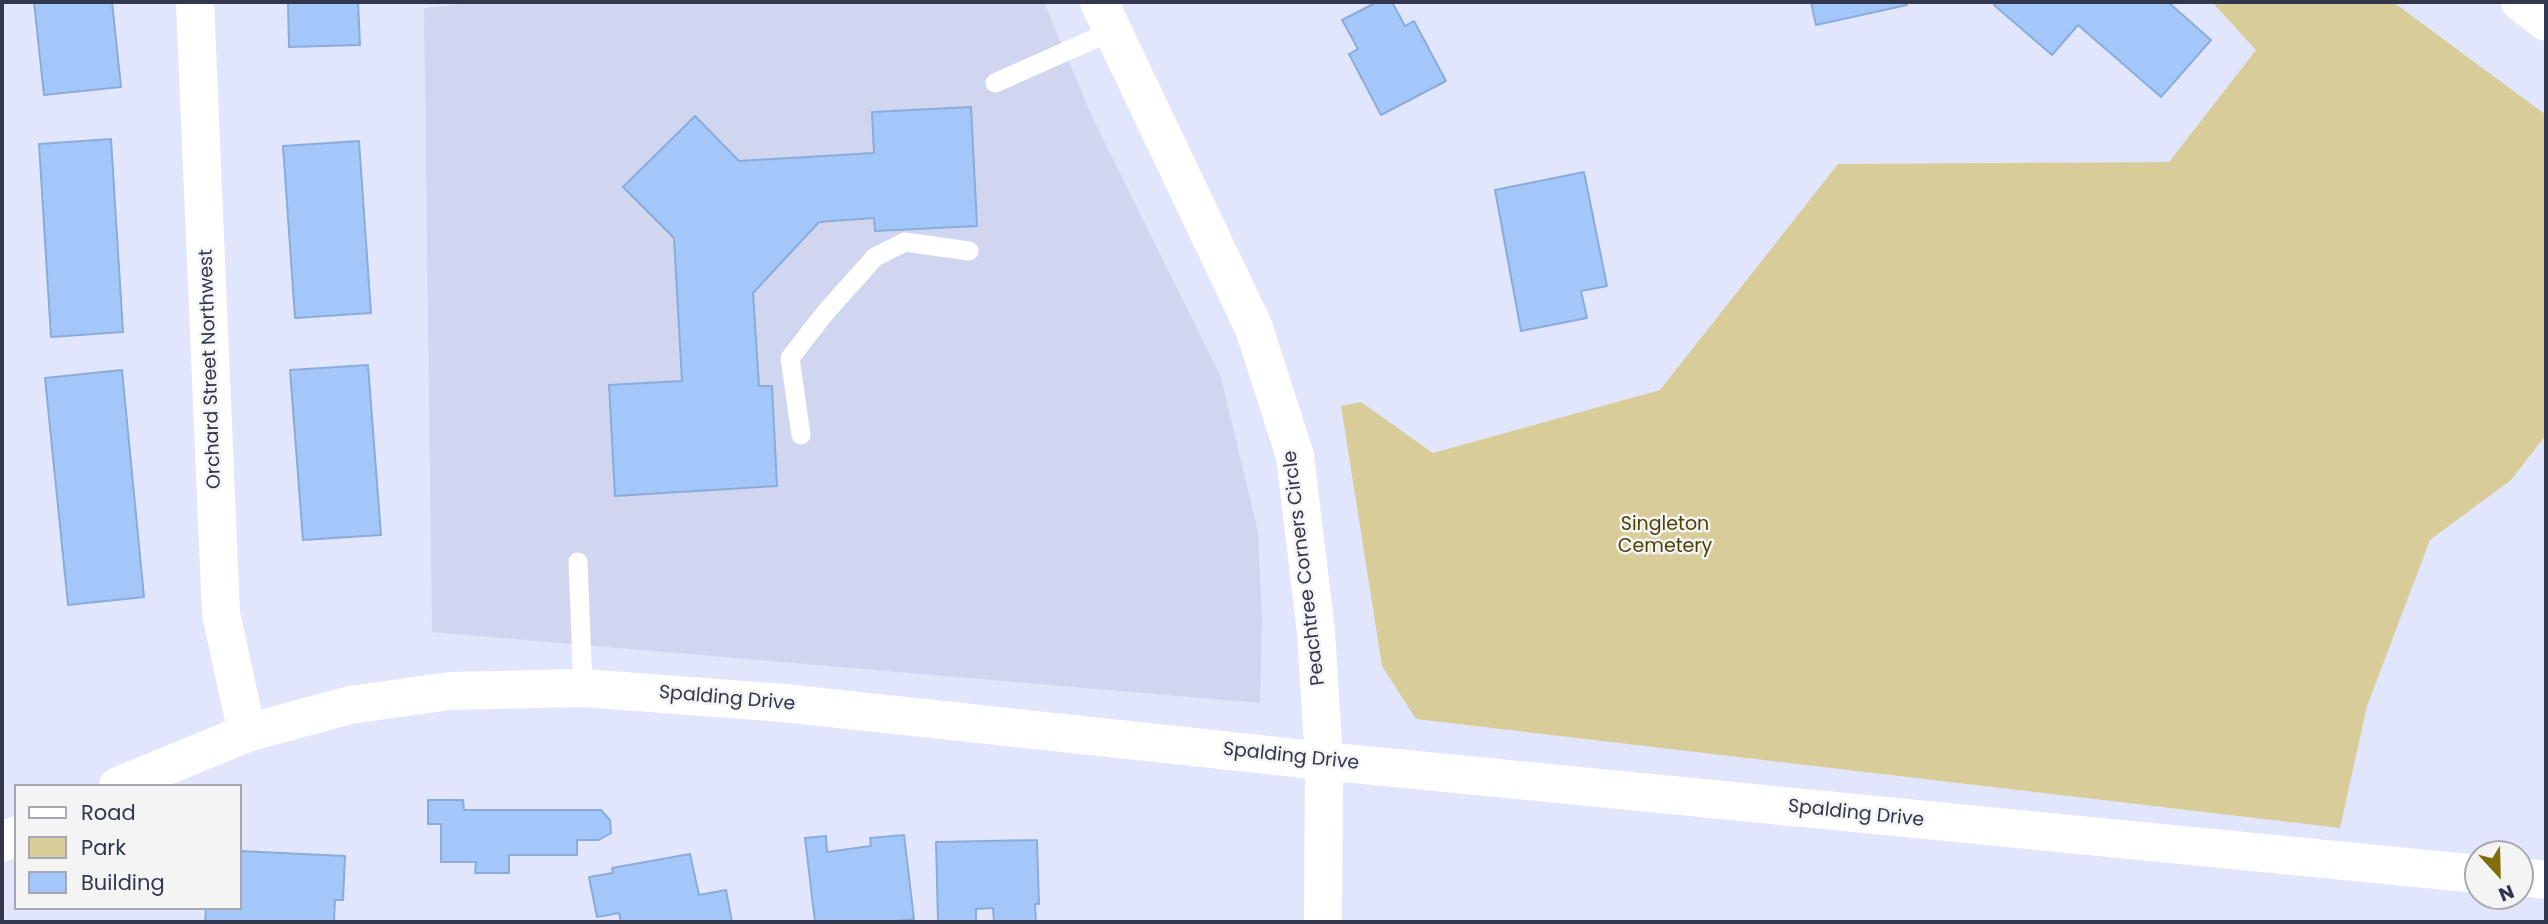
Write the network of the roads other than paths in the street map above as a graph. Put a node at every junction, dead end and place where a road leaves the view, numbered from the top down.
1 (195, 2) edge
2 (2519, 2) edge
3 (1105, 16) edge
4 (2546, 22) edge
5 (995, 83) dead end
6 (969, 251) dead end
7 (801, 435) dead end
8 (578, 562) dead end
9 (583, 688) junction
10 (247, 733) junction
11 (1324, 761) junction
12 (123, 784) edge
13 (2464, 873) edge
14 (1323, 922) edge

1 - 10 main road, Orchard Street Northwest
2 - 4 main road
3 - 5 lane
3 - 11 main road, Peachtree Corners Circle
6 - 7 lane
8 - 9 lane
9 - 10 main road, Spalding Drive
9 - 11 main road, Spalding Drive
10 - 12 main road, Spalding Drive
11 - 13 main road, Spalding Drive
11 - 14 main road, Peachtree Corners Circle

